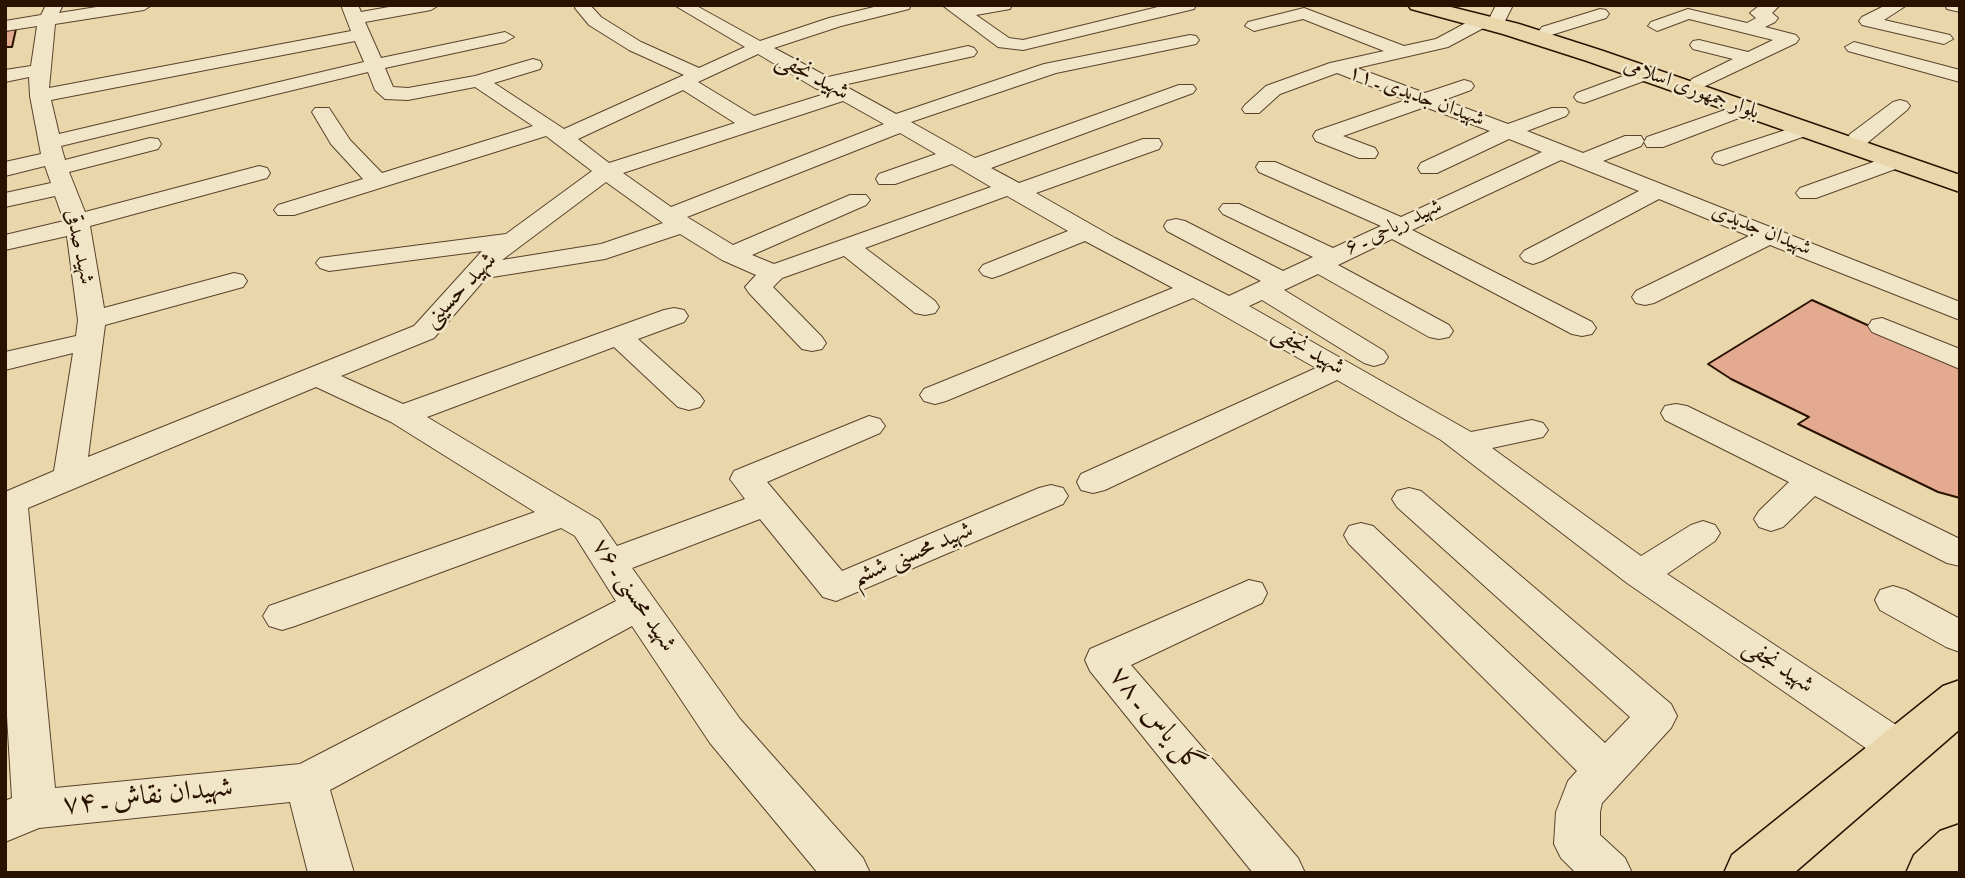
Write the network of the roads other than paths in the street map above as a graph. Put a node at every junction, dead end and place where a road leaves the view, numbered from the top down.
1 (144, 5) edge
2 (431, 5) edge
3 (903, 5) edge
4 (1004, 5) edge
5 (1188, 5) edge
6 (1418, 5) edge
7 (1711, 5) edge
8 (1772, 5) edge
9 (1899, 5) edge
10 (1953, 5) edge
11 (1453, 6) edge
12 (697, 7) edge
13 (1960, 7) edge
14 (583, 8) dead end
15 (955, 9) edge
16 (1492, 12) edge
17 (51, 13) edge
18 (1600, 14) dead end
19 (1688, 14) junction
20 (356, 19) edge
21 (835, 23) junction
22 (5, 26) edge
23 (1255, 26) dead end
24 (1657, 26) dead end
25 (1749, 29) junction
26 (1086, 31) junction
27 (1548, 31) junction
28 (854, 32) dead end
29 (505, 37) dead end
30 (1944, 39) dead end
31 (1189, 40) dead end
32 (1699, 45) dead end
33 (759, 47) junction
34 (1853, 48) dead end
35 (1134, 51) junction
36 (968, 52) dead end
37 (1404, 52) junction
38 (1749, 58) junction
39 (1939, 64) junction
40 (375, 65) junction
41 (533, 65) dead end
42 (1337, 67) junction
43 (39, 71) junction
44 (1645, 74) junction
45 (1261, 75) dead end
46 (5, 76) edge
47 (1960, 76) edge
48 (692, 78) junction
49 (823, 78) junction
50 (1916, 80) dead end
51 (478, 81) junction
52 (1699, 83) junction
53 (1287, 85) junction
54 (1464, 86) dead end
55 (1186, 89) dead end
56 (40, 96) junction
57 (1584, 97) dead end
58 (1425, 100) junction
59 (1900, 106) dead end
60 (1745, 109) junction
61 (1252, 110) dead end
62 (322, 112) dead end
63 (1559, 112) dead end
64 (897, 123) junction
65 (752, 124) junction
66 (1804, 130) junction
67 (1508, 131) junction
68 (556, 133) junction
69 (1858, 139) junction
70 (1633, 141) dead end
71 (1655, 142) dead end
72 (150, 144) dead end
73 (1151, 144) dead end
74 (1367, 153) dead end
75 (1572, 157) junction
76 (1723, 158) dead end
77 (962, 162) junction
78 (1893, 162) junction
79 (56, 164) junction
80 (1267, 167) dead end
81 (1429, 168) dead end
82 (5, 169) edge
83 (606, 172) junction
84 (259, 173) dead end
85 (1960, 174) edge
86 (377, 180) junction
87 (887, 180) dead end
88 (1960, 184) edge
89 (1013, 190) junction
90 (1659, 190) junction
91 (1808, 193) dead end
92 (858, 200) dead end
93 (5, 201) edge
94 (1231, 209) dead end
95 (286, 210) dead end
96 (675, 220) junction
97 (77, 224) junction
98 (1175, 226) dead end
99 (1395, 227) junction
100 (1087, 232) junction
101 (1771, 235) junction
102 (514, 240) junction
103 (5, 243) edge
104 (847, 246) junction
105 (732, 255) junction
106 (1532, 256) dead end
107 (1325, 260) junction
108 (328, 263) dead end
109 (992, 270) dead end
110 (478, 272) junction
111 (773, 273) junction
112 (234, 281) dead end
113 (1271, 284) junction
114 (1195, 288) junction
115 (1645, 297) dead end
116 (1922, 297) junction
117 (1228, 306) junction
118 (925, 307) dead end
119 (1960, 312) edge
120 (674, 316) dead end
121 (1581, 328) dead end
122 (90, 331) junction
123 (1439, 331) dead end
124 (618, 336) junction
125 (812, 343) dead end
126 (1374, 357) dead end
127 (1960, 360) edge
128 (5, 361) edge
129 (1338, 369) junction
130 (317, 376) junction
131 (935, 395) dead end
132 (689, 401) dead end
133 (1676, 413) dead end
134 (402, 415) junction
135 (869, 426) dead end
136 (1532, 430) dead end
137 (1465, 443) junction
138 (69, 477) junction
139 (1811, 480) junction
140 (1093, 482) dead end
141 (1051, 496) dead end
142 (1409, 499) dead end
143 (8, 504) edge
144 (766, 504) junction
145 (563, 514) junction
146 (1771, 519) dead end
147 (1703, 533) dead end
148 (1361, 535) dead end
149 (1960, 554) edge
150 (610, 562) junction
151 (1640, 574) junction
152 (1249, 593) dead end
153 (1893, 600) dead end
154 (638, 606) junction
155 (282, 616) dead end
156 (1960, 637) edge
157 (1960, 700) edge
158 (1901, 750) junction
159 (1606, 771) junction
160 (306, 782) junction
161 (20, 816) edge
162 (1960, 849) edge
163 (331, 873) edge
164 (847, 873) edge
165 (1282, 873) edge
166 (1609, 873) edge
167 (1752, 873) edge
168 (1934, 873) edge

1 - 17 street
2 - 20 street
3 - 21 street
4 - 15 street
5 - 26 street
6 - 16 main road, بلوار جمهوری اسلامی
7 - 19 street
8 - 25 street
9 - 30 street
10 - 13 street
11 - 16 main road, بلوار جمهوری اسلامی
12 - 33 street, شهید نجفی
14 - 48 street
15 - 26 street
16 - 27 main road, بلوار جمهوری اسلامی
16 - 37 street, شهیدان جدیدی ـ ۱۱
16 - 44 main road, بلوار جمهوری اسلامی
17 - 22 street
17 - 43 street, شهید صدقی
18 - 27 street
19 - 24 street
19 - 25 street
20 - 40 street
20 - 56 street
21 - 28 street
21 - 33 street
23 - 37 street
25 - 38 street
26 - 35 street
27 - 52 main road, بلوار جمهوری اسلامی
29 - 40 street
31 - 35 street
32 - 38 street
33 - 48 street
33 - 49 street, شهید نجفی
34 - 39 street
35 - 64 street
36 - 49 street, شهید حسینی
37 - 42 street, شهیدان جدیدی ـ ۱۱
38 - 52 street
39 - 47 street
39 - 50 street
40 - 51 street
40 - 79 street
41 - 51 street
42 - 53 street
42 - 58 street, شهیدان جدیدی ـ ۱۱
43 - 46 street
43 - 56 street, شهید صدقی
44 - 57 street
44 - 60 main road, بلوار جمهوری اسلامی
45 - 53 street
48 - 65 street
48 - 68 street
49 - 64 street, شهید نجفی
49 - 65 street, شهید حسینی
51 - 68 street
52 - 69 main road, بلوار جمهوری اسلامی
53 - 61 street
54 - 58 street
55 - 77 street
56 - 79 street, شهید صدقی
58 - 67 street, شهیدان جدیدی ـ ۱۱
58 - 74 street
59 - 69 street
60 - 66 main road, بلوار جمهوری اسلامی
60 - 71 street
62 - 86 street
63 - 67 street
64 - 77 street, شهید نجفی
64 - 96 street
65 - 83 street, شهید حسینی
66 - 76 street
66 - 78 main road, بلوار جمهوری اسلامی
67 - 75 street, شهیدان جدیدی ـ ۱۱
67 - 81 street
68 - 83 street
68 - 86 street
69 - 85 main road, بلوار جمهوری اسلامی
70 - 75 street, شهید ریاحی ـ ۶
72 - 79 street
73 - 89 street
75 - 90 street, شهیدان جدیدی
75 - 99 street, شهید ریاحی ـ ۶
77 - 87 street
77 - 89 street, شهید نجفی
78 - 88 main road, بلوار جمهوری اسلامی
78 - 91 street
79 - 82 street
79 - 93 street
79 - 97 street, شهید صدقی
80 - 99 street
83 - 96 street
83 - 102 street, شهید حسینی
84 - 97 street
86 - 95 street
89 - 100 street, شهید نجفی
89 - 104 street
90 - 101 street, شهیدان جدیدی
90 - 106 street
92 - 105 street
94 - 107 street
96 - 105 street
96 - 110 street
97 - 103 street
97 - 122 street, شهید صدقی
98 - 113 street
99 - 107 street, شهید ریاحی ـ ۶
99 - 121 street
100 - 109 street
100 - 114 street, شهید نجفی
101 - 115 street
101 - 116 street, شهیدان جدیدی
102 - 108 street
102 - 110 street, شهید حسینی
104 - 111 street
104 - 118 street
105 - 111 street
107 - 113 street, شهید ریاحی ـ ۶
107 - 123 street
110 - 130 street, شهید حسینی
111 - 125 street
112 - 122 street
113 - 117 street, شهید ریاحی ـ ۶
113 - 126 street
114 - 117 street, شهید نجفی
114 - 131 street
116 - 119 street, شهیدان جدیدی
116 - 127 street
117 - 129 street, شهید نجفی
120 - 124 street
122 - 128 street
122 - 138 street, شهید صدقی
124 - 132 street
124 - 134 street
129 - 137 street, شهید نجفی
129 - 140 street
130 - 134 street, شهید محسنی ـ ۷۶
130 - 138 street, شهید حسینی
133 - 139 street
134 - 145 street, شهید محسنی ـ ۷۶
135 - 144 street
136 - 137 street
137 - 151 street, شهید نجفی
138 - 143 street, شهید حسینی
139 - 146 street
139 - 149 street
141 - 144 street, شهید محسنی ششم
142 - 159 street
143 - 161 street, شهیدان نقاش ـ ۷۴
144 - 150 street
145 - 150 street, شهید محسنی ـ ۷۶
145 - 155 street
147 - 151 street
148 - 159 street
150 - 154 street, شهید محسنی ـ ۷۶
151 - 158 street, شهید نجفی
152 - 165 street, گل یاس ـ ۷۸
153 - 156 street
154 - 160 street
154 - 164 street, شهید محسنی ـ ۷۶
157 - 158 main road
158 - 167 main road
159 - 166 street
160 - 161 street, شهیدان نقاش ـ ۷۴
160 - 163 street
162 - 168 main road

